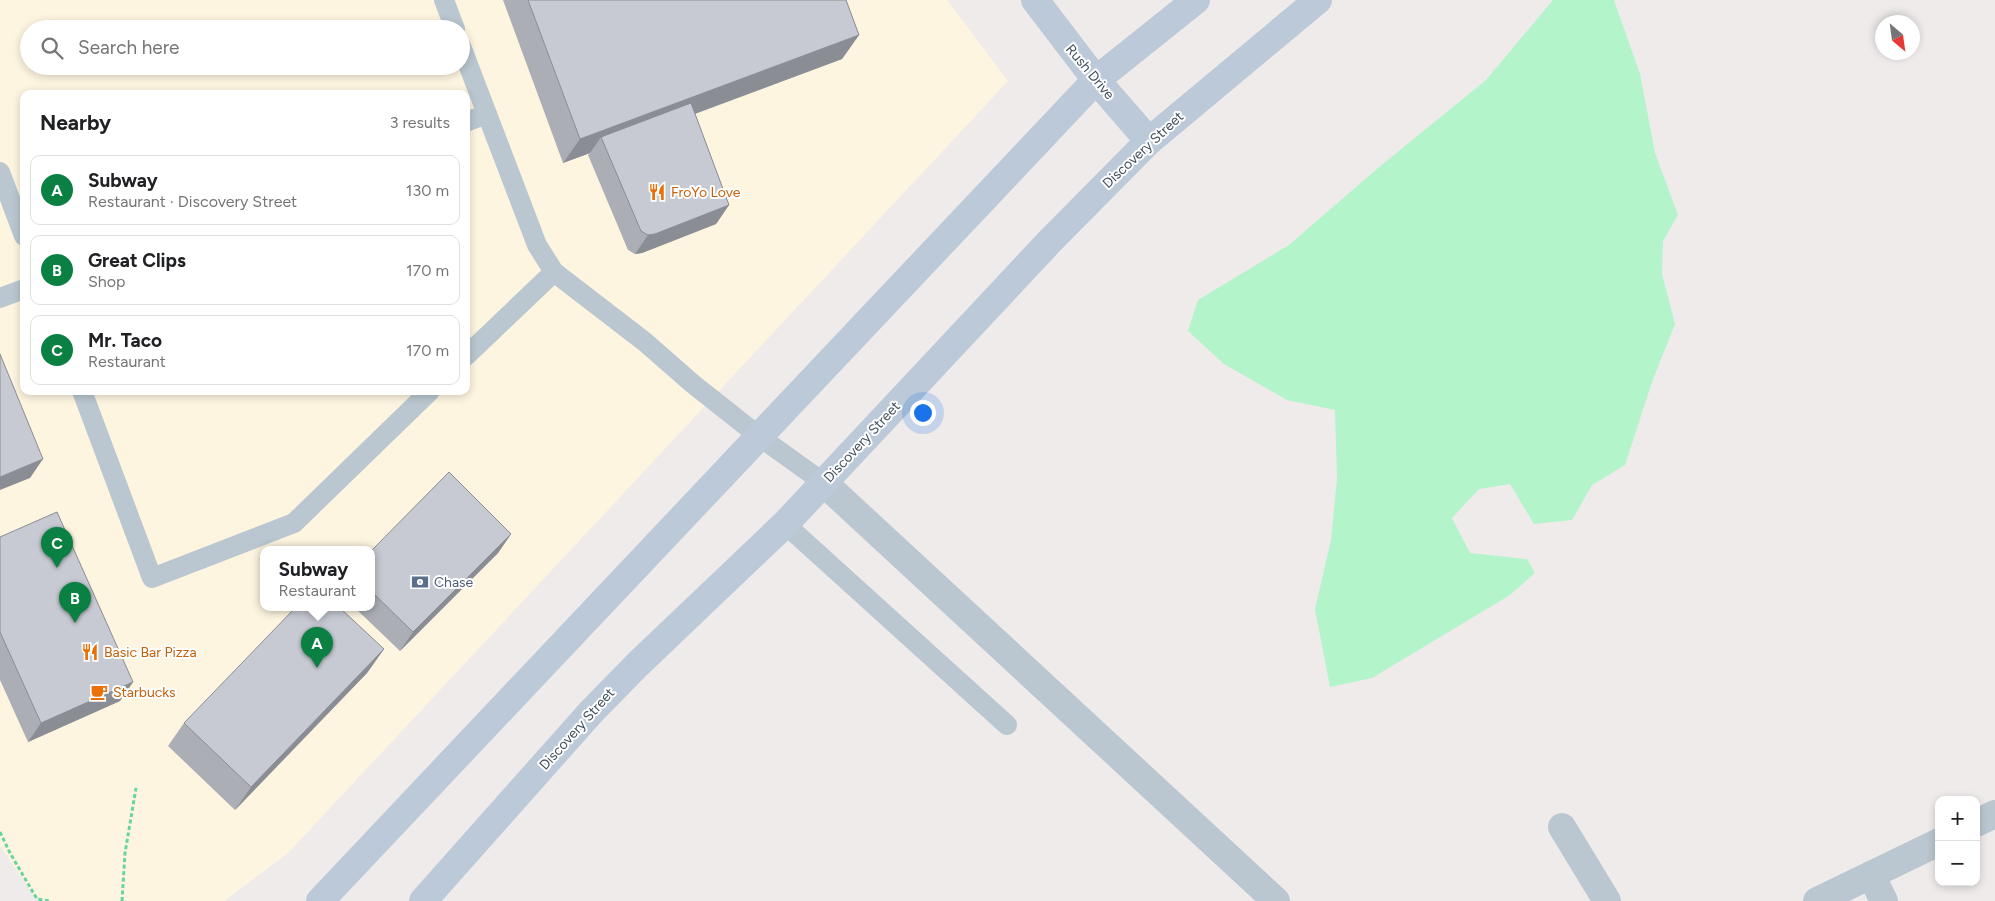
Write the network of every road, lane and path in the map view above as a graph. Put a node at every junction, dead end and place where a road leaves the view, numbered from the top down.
1 (444, 0) edge
2 (1035, 0) edge
3 (1196, 0) edge
4 (1318, 0) edge
5 (452, 20) edge
6 (470, 70) edge
7 (1096, 80) junction
8 (487, 114) junction
9 (470, 120) edge
10 (1149, 141) junction
11 (0, 172) edge
12 (20, 225) edge
13 (554, 272) junction
14 (20, 290) edge
15 (0, 298) edge
16 (470, 352) edge
17 (83, 395) edge
18 (426, 395) edge
19 (760, 437) junction
20 (824, 484) junction
21 (785, 524) junction
22 (1007, 725) dead end
23 (136, 788) dead end
24 (1995, 814) edge
25 (1980, 822) edge
26 (1562, 827) dead end
27 (0, 832) edge
28 (1935, 844) edge
29 (1870, 875) junction
30 (50, 901) edge
31 (122, 901) edge
32 (320, 901) edge
33 (423, 901) edge
34 (1276, 901) edge
35 (1607, 901) edge
36 (1817, 901) edge
37 (1884, 901) edge

1 - 5 lane
2 - 7 main road, Rush Drive
3 - 7 main road
4 - 10 main road, Discovery Street
6 - 8 lane
7 - 10 main road, Rush Drive
7 - 19 main road
8 - 9 lane
8 - 13 lane
10 - 20 main road, Discovery Street
11 - 12 lane
13 - 16 lane
13 - 19 lane
14 - 15 lane
17 - 18 lane
19 - 20 lane
19 - 32 main road
20 - 21 main road, Discovery Street
20 - 34 street
21 - 22 lane
21 - 33 main road, Discovery Street
23 - 31 path
24 - 25 street
26 - 35 street
27 - 30 path
28 - 29 street
29 - 36 street
29 - 37 street

